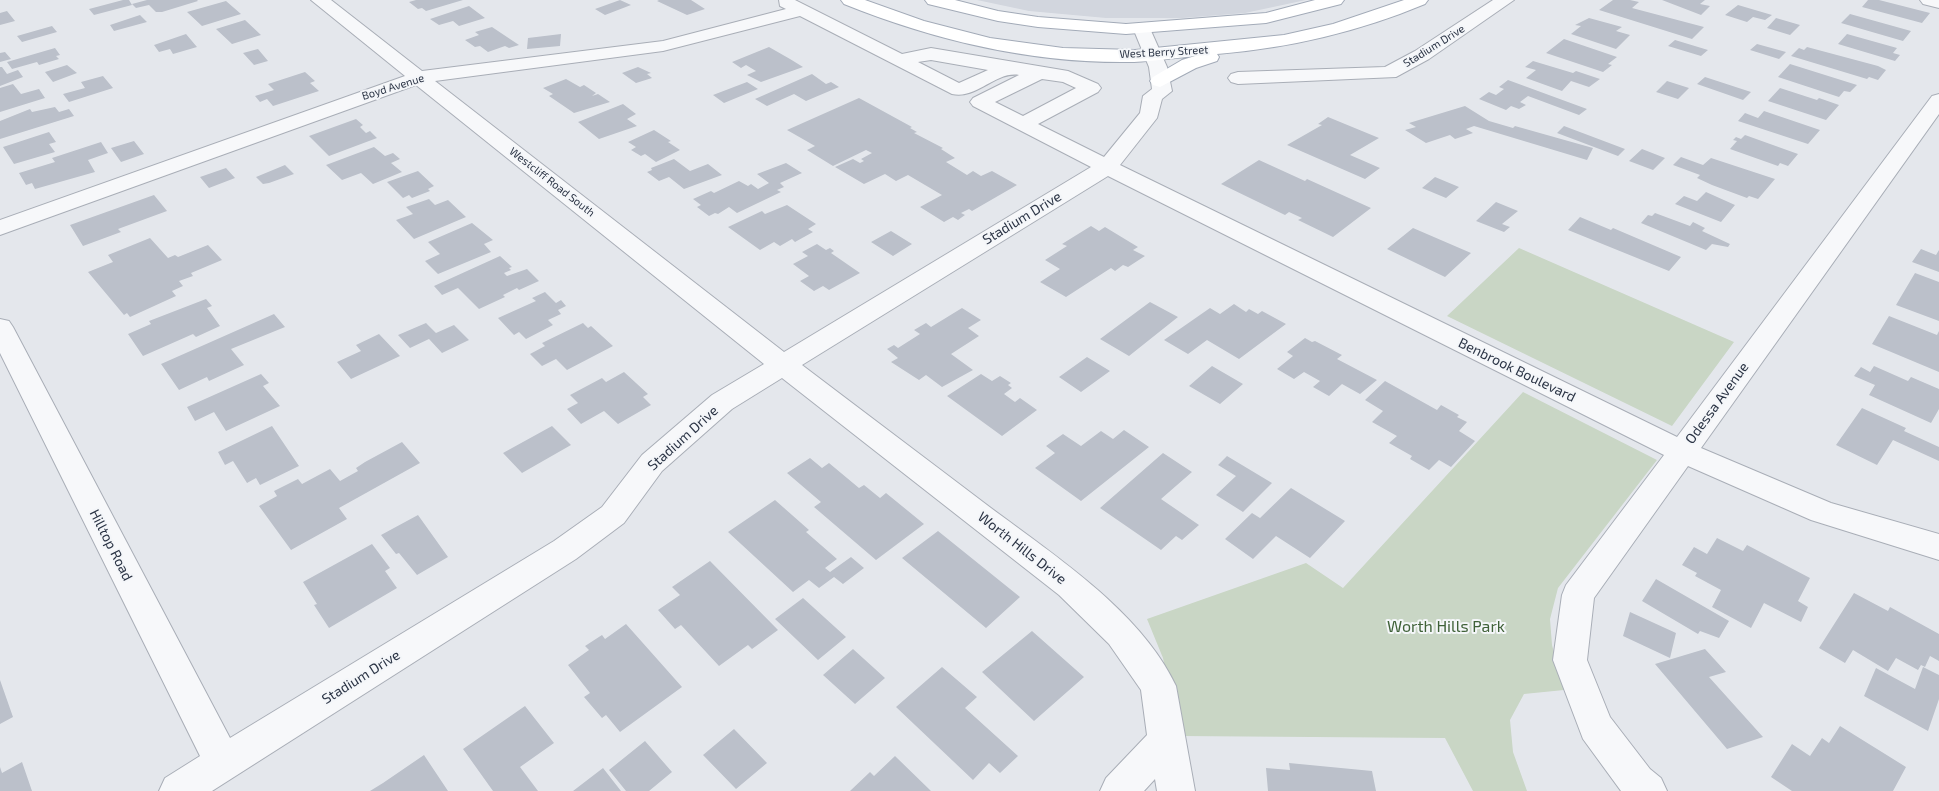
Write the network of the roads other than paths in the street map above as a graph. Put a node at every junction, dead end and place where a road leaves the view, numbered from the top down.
1 (320, 0) edge
2 (782, 0) edge
3 (850, 0) edge
4 (934, 0) edge
5 (1335, 0) edge
6 (1419, 0) edge
7 (1505, 0) edge
8 (1930, 0) edge
9 (1939, 2) edge
10 (802, 10) junction
11 (1134, 28) junction
12 (1238, 48) junction
13 (1090, 54) junction
14 (1153, 54) junction
15 (1134, 56) junction
16 (900, 60) junction
17 (1007, 68) junction
18 (1039, 73) junction
19 (1141, 74) junction
20 (420, 77) junction
21 (1238, 78) dead end
22 (1156, 88) junction
23 (1939, 100) edge
24 (1023, 124) junction
25 (1107, 167) junction
26 (0, 228) edge
27 (0, 327) edge
28 (782, 364) junction
29 (1682, 451) junction
30 (1939, 547) edge
31 (1166, 741) junction
32 (223, 763) junction
33 (178, 791) edge
34 (1119, 791) edge
35 (1176, 791) edge
36 (1648, 791) edge

1 - 20 street, Westcliff Road South
2 - 10 street
3 - 13 main road, West Berry Street
4 - 11 main road, West Berry Street
5 - 11 main road, West Berry Street
6 - 12 main road, West Berry Street
7 - 21 street, Stadium Drive
8 - 9 street
10 - 16 street
10 - 20 street, Boyd Avenue
11 - 14 street
11 - 15 street
12 - 14 main road, West Berry Street
12 - 22 main road
13 - 15 main road, West Berry Street
13 - 19 main road
14 - 15 main road, West Berry Street
14 - 22 street
15 - 19 street
16 - 17 street
16 - 17 street
17 - 18 street
18 - 24 street, Benbrook Boulevard
18 - 24 street
19 - 22 street
20 - 26 street, Boyd Avenue
20 - 28 street, Westcliff Road South
22 - 25 street, Stadium Drive
23 - 29 street, Odessa Avenue
24 - 25 street, Benbrook Boulevard
25 - 28 street, Stadium Drive
25 - 29 street, Benbrook Boulevard
27 - 32 street, Hilltop Road
28 - 31 street, Worth Hills Drive
28 - 32 street, Stadium Drive
29 - 30 street, Benbrook Boulevard
29 - 36 street, Odessa Avenue
31 - 34 street
31 - 35 street, Worth Hills Drive
32 - 33 street, Stadium Drive

